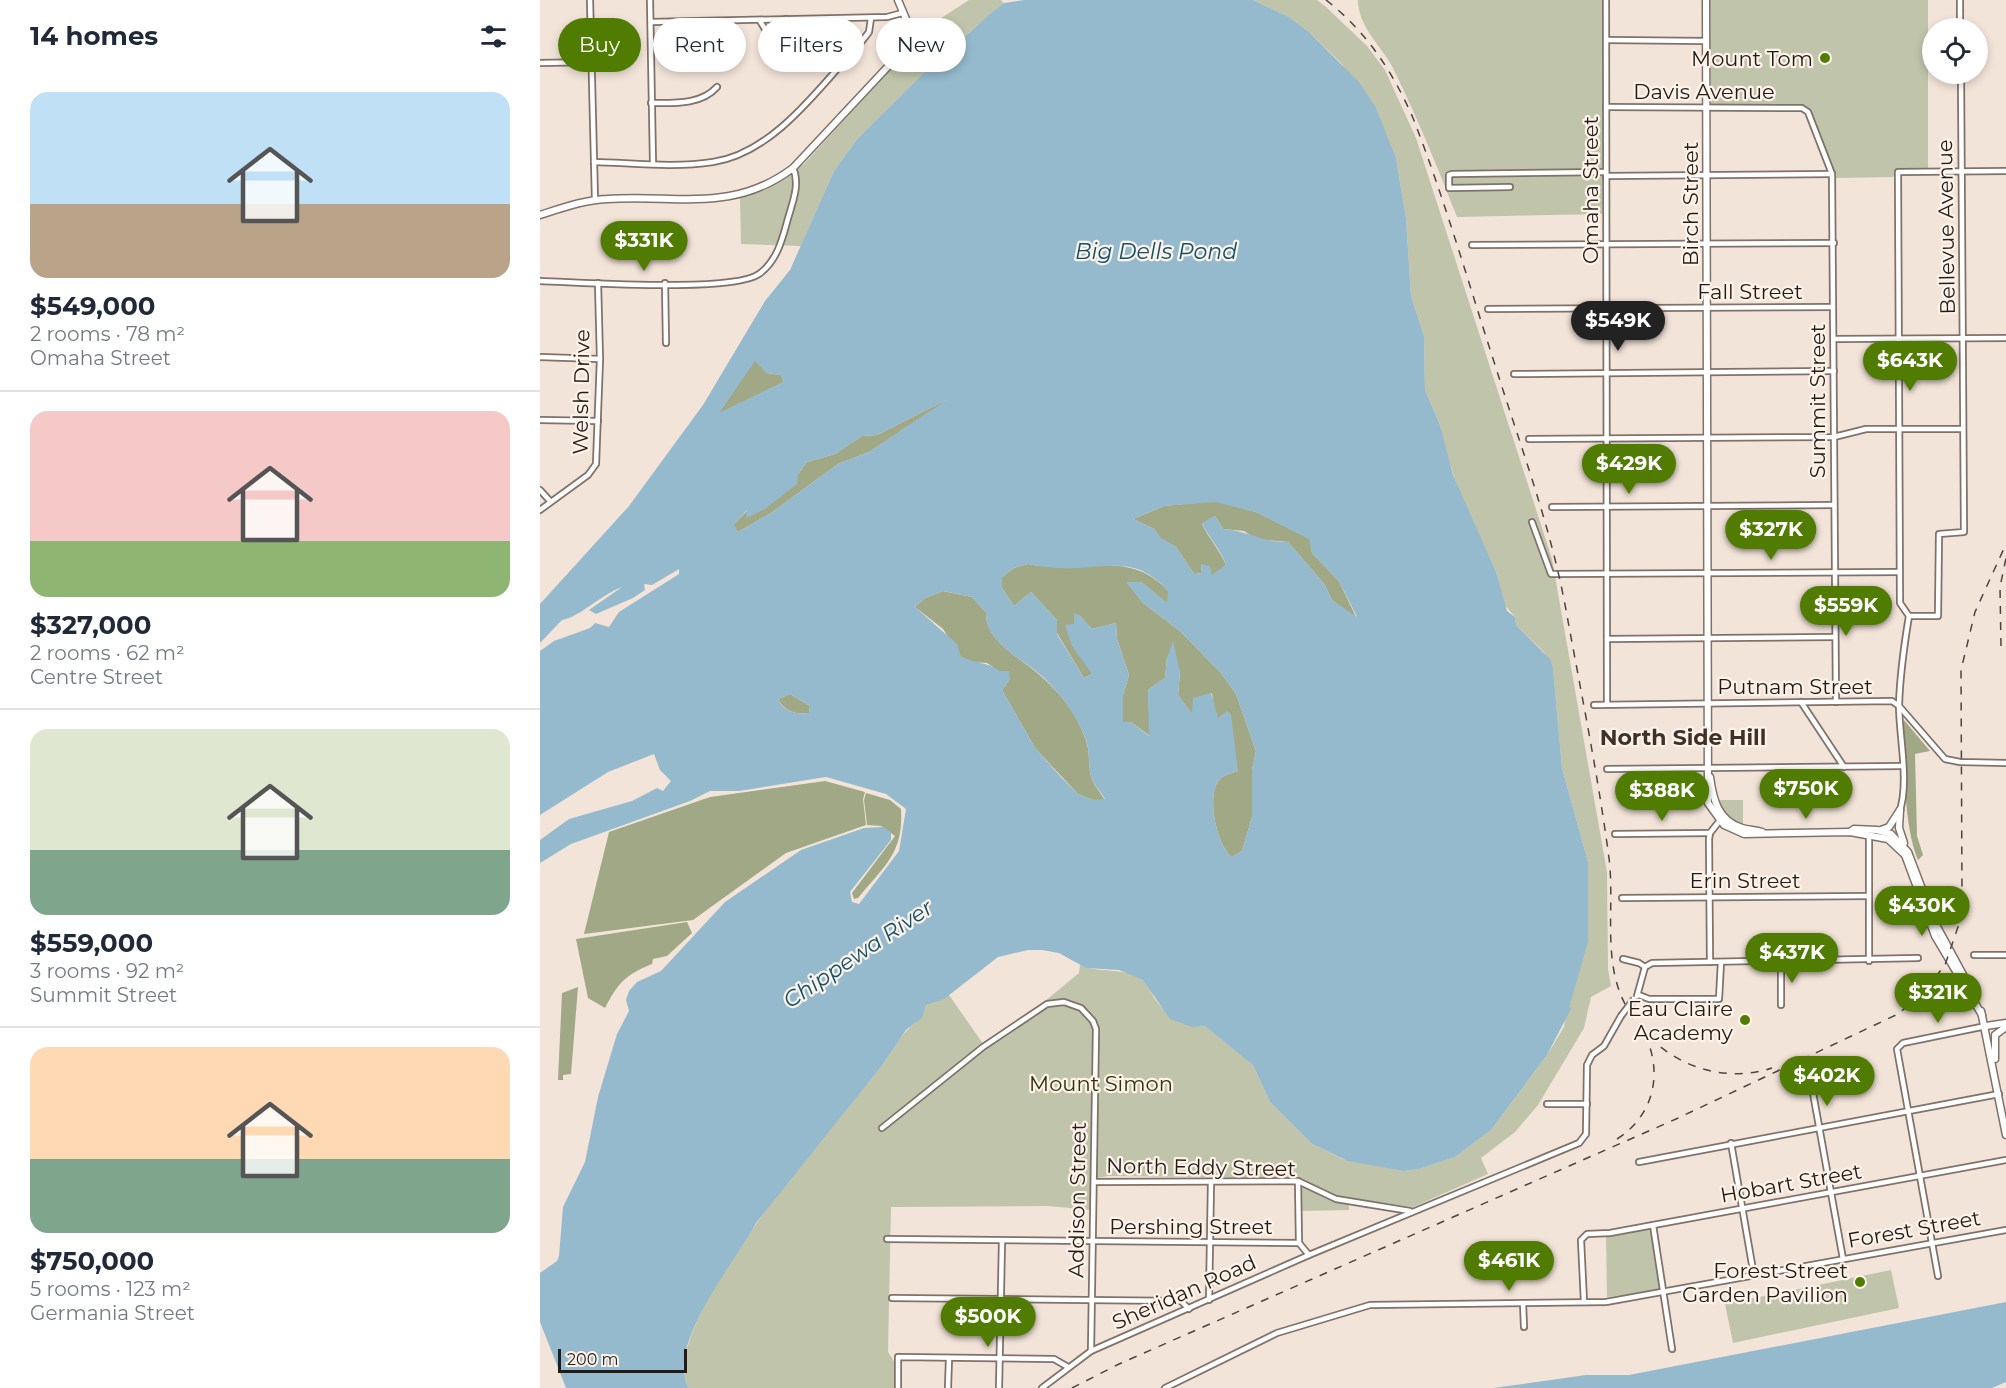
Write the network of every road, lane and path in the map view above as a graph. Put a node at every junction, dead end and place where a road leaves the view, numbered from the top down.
1 (590, 0) edge
2 (650, 0) edge
3 (898, 0) edge
4 (1606, 0) edge
5 (1706, 0) edge
6 (1960, 0) edge
7 (902, 13) junction
8 (591, 18) edge
9 (864, 18) edge
10 (871, 18) junction
11 (1960, 18) edge
12 (758, 21) edge
13 (651, 22) junction
14 (1606, 40) junction
15 (1706, 41) junction
16 (540, 63) edge
17 (558, 63) edge
18 (592, 72) edge
19 (1961, 84) edge
20 (717, 87) dead end
21 (651, 103) junction
22 (1606, 107) junction
23 (1706, 108) junction
24 (1802, 108) joint
25 (594, 162) junction
26 (653, 164) junction
27 (793, 168) junction
28 (1961, 171) junction
29 (2006, 171) edge
30 (1606, 174) junction
31 (1832, 174) junction
32 (1706, 176) junction
33 (1510, 187) dead end
34 (595, 200) junction
35 (540, 215) edge
36 (1833, 243) junction
37 (1606, 244) junction
38 (1472, 245) dead end
39 (1707, 245) junction
40 (540, 281) edge
41 (598, 283) junction
42 (665, 283) junction
43 (1833, 307) junction
44 (1707, 308) junction
45 (1488, 309) dead end
46 (1606, 309) junction
47 (1834, 339) junction
48 (1899, 339) junction
49 (1964, 339) junction
50 (2006, 339) edge
51 (666, 343) dead end
52 (540, 357) edge
53 (600, 359) junction
54 (1834, 371) junction
55 (1707, 372) junction
56 (1606, 373) junction
57 (1514, 374) dead end
58 (540, 420) edge
59 (598, 421) junction
60 (1899, 429) junction
61 (1964, 429) junction
62 (1708, 437) junction
63 (1834, 437) junction
64 (1606, 438) junction
65 (1529, 439) dead end
66 (540, 490) edge
67 (550, 501) junction
68 (1834, 505) junction
69 (1606, 506) junction
70 (1706, 506) junction
71 (1552, 507) dead end
72 (540, 510) edge
73 (1532, 522) dead end
74 (1834, 572) junction
75 (1899, 572) junction
76 (1606, 573) junction
77 (1707, 573) junction
78 (1909, 616) junction
79 (1834, 637) junction
80 (1708, 638) junction
81 (1607, 639) junction
82 (1801, 702) junction
83 (1836, 702) junction
84 (1607, 703) junction
85 (1709, 703) junction
86 (1594, 705) dead end
87 (1899, 706) junction
88 (2006, 763) edge
89 (1902, 766) junction
90 (1844, 767) junction
91 (1708, 768) junction
92 (1607, 769) dead end
93 (1900, 810) junction
94 (1721, 818) junction
95 (1877, 830) junction
96 (1869, 832) junction
97 (1710, 833) junction
98 (1615, 834) dead end
99 (1890, 836) junction
100 (1908, 852) junction
101 (1869, 896) junction
102 (1710, 897) junction
103 (1622, 898) dead end
104 (1974, 955) dead end
105 (2006, 955) edge
106 (1918, 958) dead end
107 (1623, 959) dead end
108 (1869, 961) junction
109 (1710, 962) junction
110 (1720, 962) junction
111 (1781, 962) junction
112 (1645, 967) junction
113 (1636, 997) junction
114 (1780, 1005) dead end
115 (1982, 1015) junction
116 (2006, 1025) edge
117 (1986, 1026) junction
118 (1994, 1068) junction
119 (1813, 1093) dead end
120 (2002, 1093) edge
121 (1547, 1104) dead end
122 (1587, 1104) junction
123 (1907, 1110) junction
124 (1819, 1126) junction
125 (882, 1128) dead end
126 (2006, 1135) edge
127 (1731, 1143) junction
128 (2006, 1160) edge
129 (1639, 1162) dead end
130 (1919, 1177) junction
131 (1298, 1181) junction
132 (1094, 1182) junction
133 (1211, 1182) junction
134 (1831, 1193) junction
135 (1742, 1209) junction
136 (1413, 1212) junction
137 (1653, 1225) junction
138 (2006, 1230) edge
139 (887, 1239) dead end
140 (1002, 1241) junction
141 (1093, 1243) junction
142 (1209, 1243) junction
143 (1299, 1243) junction
144 (1932, 1243) junction
145 (1309, 1255) junction
146 (1843, 1259) junction
147 (1754, 1276) junction
148 (1938, 1276) dead end
149 (1663, 1290) junction
150 (892, 1298) dead end
151 (1209, 1300) junction
152 (1001, 1301) junction
153 (1091, 1302) junction
154 (1584, 1302) junction
155 (1523, 1303) junction
156 (1189, 1309) junction
157 (1524, 1327) dead end
158 (1672, 1349) dead end
159 (1091, 1352) junction
160 (949, 1358) junction
161 (999, 1359) junction
162 (1068, 1367) junction
163 (898, 1388) edge
164 (948, 1388) edge
165 (999, 1388) edge
166 (1042, 1388) edge
167 (1165, 1388) edge

1 - 8 street
2 - 13 street
3 - 7 main road
4 - 14 street, Omaha Street
5 - 15 main road, Birch Street
6 - 11 street
7 - 10 street
7 - 27 main road
9 - 10 street
10 - 26 street
12 - 13 street
13 - 21 street
14 - 15 street
14 - 22 street, Omaha Street
15 - 23 main road, Birch Street
16 - 17 street
18 - 25 street
19 - 28 street, Bellevue Avenue
20 - 21 street
21 - 26 street
22 - 23 street, Davis Avenue
22 - 30 street, Omaha Street
23 - 24 street, Davis Avenue
23 - 32 main road, Birch Street
24 - 31 street, Summit Street
25 - 26 street
25 - 34 street
27 - 34 main road
27 - 42 street
28 - 29 street
28 - 48 street
28 - 49 street, Bellevue Avenue
30 - 32 street
30 - 33 street
30 - 37 street, Omaha Street
31 - 32 street
31 - 36 street, Summit Street
32 - 39 main road, Birch Street
34 - 35 main road
36 - 39 street
36 - 43 street, Summit Street
37 - 38 street
37 - 39 street
37 - 46 street, Omaha Street
39 - 44 main road, Birch Street
40 - 41 street
41 - 42 street
41 - 53 street, Welsh Drive
42 - 51 street
43 - 44 street, Fall Street
43 - 47 street, Summit Street
44 - 46 street, Fall Street
44 - 55 main road, Birch Street
45 - 46 street, Fall Street
46 - 56 street, Omaha Street
47 - 48 street
47 - 54 street, Summit Street
48 - 49 street
48 - 60 street
49 - 50 street
49 - 61 street, Bellevue Avenue
52 - 53 street
53 - 59 street, Welsh Drive
54 - 55 street
54 - 63 street, Summit Street
55 - 56 street
55 - 62 main road, Birch Street
56 - 57 street
56 - 64 street, Omaha Street
58 - 59 street
59 - 67 street, Welsh Drive
60 - 61 street
60 - 63 street
60 - 75 street
61 - 78 street, Bellevue Avenue
62 - 63 street
62 - 64 street
62 - 70 main road, Birch Street
63 - 68 street, Summit Street
64 - 65 street
64 - 69 street, Omaha Street
66 - 67 street
67 - 72 street, Welsh Drive
68 - 70 street
68 - 74 street, Summit Street
69 - 70 street
69 - 71 street
69 - 76 street, Omaha Street
70 - 77 main road, Birch Street
73 - 76 street
74 - 75 street
74 - 77 street
74 - 79 street, Summit Street
75 - 78 street
76 - 77 street
76 - 81 street, Omaha Street
77 - 80 main road, Birch Street
78 - 87 street
79 - 80 street
79 - 83 street, Summit Street
80 - 81 street
80 - 85 main road, Birch Street
81 - 84 street, Omaha Street
82 - 83 street, Putnam Street
82 - 85 street, Putnam Street
82 - 90 street
83 - 87 street, Putnam Street
84 - 85 street, Putnam Street
84 - 86 street, Putnam Street
85 - 91 main road, Birch Street
87 - 88 street, Putnam Street
87 - 89 street
89 - 90 street
89 - 93 street
90 - 91 street
91 - 92 street
91 - 94 main road, Birch Street
93 - 95 main road
93 - 99 street
93 - 100 main road
94 - 96 main road
94 - 97 street
95 - 96 main road
95 - 99 main road
96 - 99 main road
96 - 101 street
97 - 98 street
97 - 102 street
99 - 100 main road
99 - 115 main road
100 - 115 main road
101 - 102 street, Erin Street
101 - 108 street
102 - 103 street, Erin Street
102 - 109 street
104 - 105 street
106 - 108 street
107 - 112 street
108 - 111 street
109 - 110 street
109 - 112 street
110 - 111 street
110 - 113 street
111 - 114 street
112 - 113 street
113 - 122 street, bridge
115 - 117 main road
116 - 117 main road
116 - 118 main road
117 - 118 main road
117 - 123 street
118 - 120 main road
119 - 124 street
120 - 123 street
120 - 126 main road
121 - 122 street
122 - 136 street
123 - 124 street
123 - 130 street
124 - 127 street
124 - 134 street
125 - 132 street, Addison Street
127 - 129 street
127 - 135 street
128 - 130 street, Hobart Street
130 - 134 street, Hobart Street
130 - 144 street
131 - 133 street, North Eddy Street
131 - 136 street, North Eddy Street
131 - 143 street
132 - 133 street, North Eddy Street
132 - 141 street, Addison Street
133 - 142 street
134 - 135 street, Hobart Street
134 - 146 street
135 - 137 street, Hobart Street
135 - 147 street
136 - 145 street, Sheridan Road
137 - 149 street
137 - 154 street, Hobart Street
138 - 144 street, Forest Street
139 - 140 street, Pershing Street
140 - 141 street, Pershing Street
140 - 152 street
141 - 142 street, Pershing Street
141 - 153 street, Addison Street
142 - 143 street, Pershing Street
142 - 151 street
143 - 145 street, Pershing Street
144 - 146 street, Forest Street
144 - 148 street
145 - 151 street, Sheridan Road
146 - 147 street, Forest Street
147 - 149 street, Forest Street
149 - 154 street, Forest Street
149 - 158 street
150 - 152 street
151 - 156 street, Sheridan Road
152 - 153 street
152 - 161 street
153 - 156 street
153 - 159 street, Addison Street
154 - 155 street, Forest Street
155 - 157 street
155 - 167 street, Forest Street
156 - 159 street, Sheridan Road
159 - 162 street, Sheridan Road
160 - 161 street
160 - 163 street
160 - 164 street
161 - 162 street
161 - 165 street
162 - 166 street, Sheridan Road

